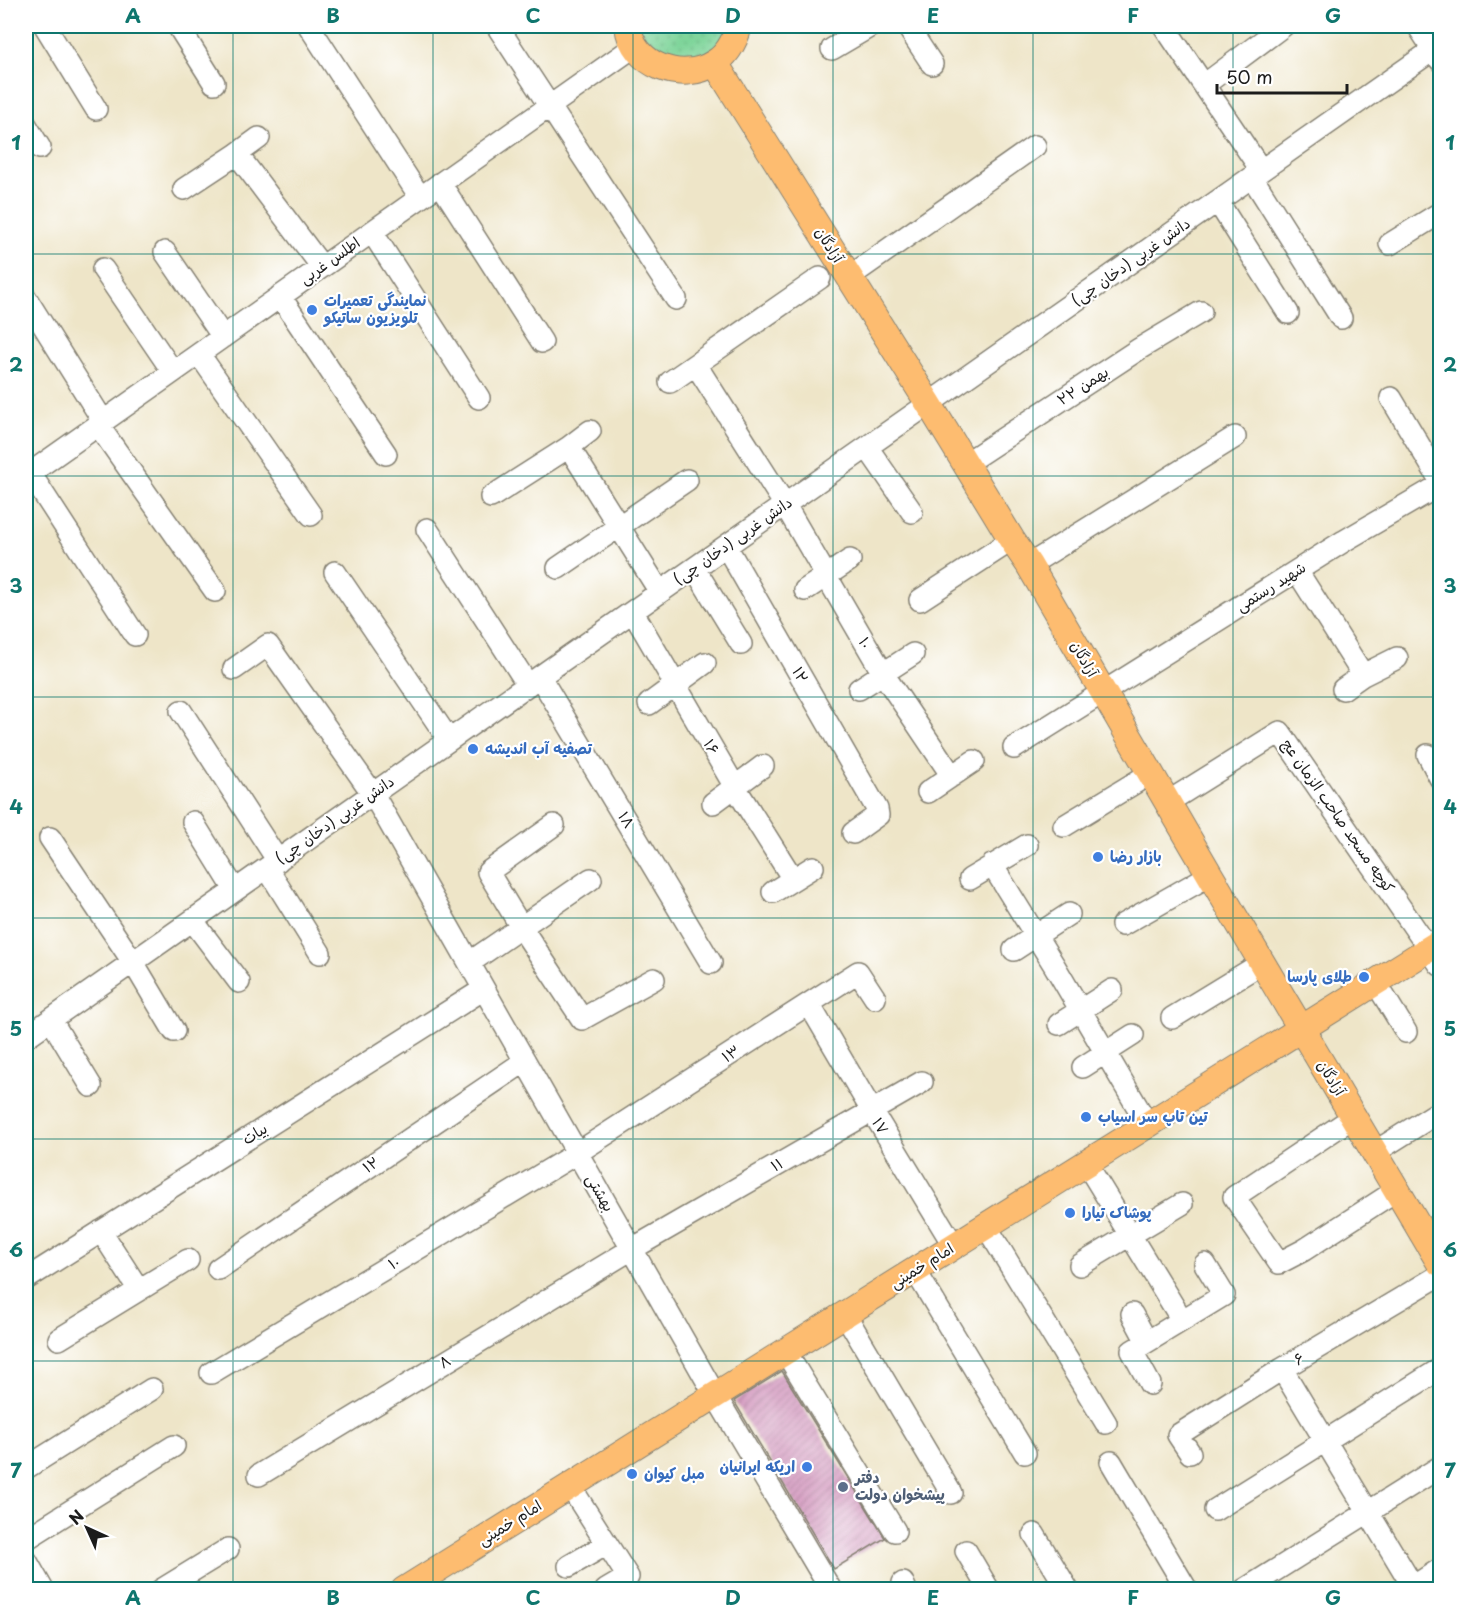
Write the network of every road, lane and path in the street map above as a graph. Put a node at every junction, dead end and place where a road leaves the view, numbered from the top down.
1 (45, 26) edge
2 (178, 26) edge
3 (309, 26) edge
4 (497, 26) edge
5 (739, 26) edge
6 (871, 26) edge
7 (907, 26) edge
8 (1164, 26) edge
9 (1283, 26) edge
10 (1419, 26) edge
11 (631, 36) edge
12 (832, 49) dead end
13 (1438, 52) edge
14 (715, 63) junction
15 (932, 64) dead end
16 (214, 82) dead end
17 (1204, 85) junction
18 (550, 106) junction
19 (96, 109) dead end
20 (26, 125) edge
21 (259, 138) dead end
22 (1035, 146) dead end
23 (40, 148) dead end
24 (237, 154) junction
25 (1256, 174) junction
26 (440, 183) junction
27 (184, 189) dead end
28 (420, 197) junction
29 (1218, 202) junction
30 (1440, 213) edge
31 (372, 232) junction
32 (1390, 244) dead end
33 (165, 252) dead end
34 (322, 267) junction
35 (103, 269) dead end
36 (849, 277) junction
37 (820, 278) dead end
38 (280, 296) junction
39 (26, 298) edge
40 (676, 299) dead end
41 (1201, 312) dead end
42 (1288, 313) dead end
43 (1341, 318) dead end
44 (223, 337) junction
45 (542, 342) dead end
46 (199, 354) junction
47 (696, 365) junction
48 (173, 372) junction
49 (670, 382) dead end
50 (479, 398) dead end
51 (1391, 398) dead end
52 (929, 404) junction
53 (100, 423) junction
54 (590, 431) dead end
55 (1235, 437) dead end
56 (569, 447) junction
57 (867, 447) junction
58 (386, 454) dead end
59 (966, 463) junction
60 (28, 474) edge
61 (687, 480) dead end
62 (1440, 482) edge
63 (491, 497) dead end
64 (785, 505) junction
65 (912, 512) dead end
66 (311, 515) dead end
67 (620, 528) junction
68 (428, 529) dead end
69 (1012, 540) junction
70 (726, 546) junction
71 (850, 560) dead end
72 (1029, 565) junction
73 (558, 568) dead end
74 (695, 569) junction
75 (335, 572) dead end
76 (1297, 572) junction
77 (826, 576) junction
78 (805, 590) dead end
79 (215, 591) dead end
80 (660, 592) junction
81 (920, 600) dead end
82 (633, 612) junction
83 (135, 635) dead end
84 (741, 644) dead end
85 (913, 654) dead end
86 (1397, 658) dead end
87 (705, 663) dead end
88 (234, 669) dead end
89 (884, 675) junction
90 (1363, 675) junction
91 (534, 681) junction
92 (674, 685) junction
93 (859, 689) dead end
94 (1343, 689) dead end
95 (1102, 691) junction
96 (649, 704) dead end
97 (181, 711) dead end
98 (449, 740) junction
99 (1014, 748) dead end
100 (1428, 755) dead end
101 (974, 761) dead end
102 (763, 766) dead end
103 (1150, 773) junction
104 (952, 776) junction
105 (1440, 778) edge
106 (735, 787) junction
107 (928, 792) dead end
108 (373, 794) junction
109 (1168, 802) junction
110 (713, 803) dead end
111 (193, 822) dead end
112 (554, 825) dead end
113 (1064, 826) dead end
114 (853, 833) dead end
115 (50, 838) dead end
116 (1027, 845) dead end
117 (272, 865) junction
118 (992, 866) junction
119 (813, 867) dead end
120 (1210, 875) junction
121 (591, 879) dead end
122 (793, 879) junction
123 (970, 879) dead end
124 (235, 891) junction
125 (773, 892) dead end
126 (1069, 914) dead end
127 (193, 921) junction
128 (1122, 926) dead end
129 (521, 927) junction
130 (1036, 936) junction
131 (1014, 950) dead end
132 (1437, 952) edge
133 (320, 953) dead end
134 (133, 962) junction
135 (469, 963) junction
136 (711, 963) dead end
137 (1262, 963) junction
138 (654, 979) dead end
139 (239, 982) dead end
140 (1376, 983) junction
141 (484, 989) junction
142 (1112, 990) dead end
143 (875, 998) dead end
144 (809, 1004) junction
145 (1080, 1010) junction
146 (1172, 1018) dead end
147 (51, 1020) junction
148 (1059, 1023) dead end
149 (1301, 1029) junction
150 (174, 1031) dead end
151 (1406, 1032) dead end
152 (1133, 1035) dead end
153 (26, 1037) edge
154 (1106, 1053) junction
155 (525, 1061) junction
156 (1083, 1067) dead end
157 (922, 1082) dead end
158 (91, 1086) dead end
159 (872, 1111) junction
160 (1440, 1111) edge
161 (1355, 1116) junction
162 (1148, 1125) junction
163 (1375, 1152) junction
164 (577, 1153) junction
165 (1086, 1163) junction
166 (1397, 1190) junction
167 (1182, 1204) dead end
168 (986, 1226) junction
169 (101, 1231) junction
170 (1130, 1235) junction
171 (954, 1246) junction
172 (632, 1249) junction
173 (188, 1260) dead end
174 (1440, 1263) edge
175 (1205, 1264) dead end
176 (1080, 1265) dead end
177 (218, 1269) dead end
178 (915, 1270) junction
179 (1440, 1275) edge
180 (26, 1279) edge
181 (139, 1290) junction
182 (845, 1314) junction
183 (1132, 1314) dead end
184 (1182, 1320) junction
185 (59, 1339) dead end
186 (1147, 1342) junction
187 (785, 1351) junction
188 (1282, 1369) junction
189 (1440, 1369) edge
190 (211, 1373) dead end
191 (1150, 1384) dead end
192 (152, 1389) dead end
193 (715, 1395) junction
194 (1106, 1423) dead end
195 (1325, 1440) junction
196 (174, 1446) dead end
197 (1025, 1452) dead end
198 (1191, 1453) dead end
199 (1111, 1462) dead end
200 (1440, 1467) edge
201 (26, 1468) edge
202 (259, 1475) dead end
203 (570, 1486) junction
204 (951, 1493) dead end
205 (1215, 1510) dead end
206 (1368, 1511) junction
207 (895, 1531) dead end
208 (1035, 1534) dead end
209 (26, 1539) edge
210 (606, 1544) junction
211 (228, 1549) dead end
212 (966, 1551) dead end
213 (26, 1560) edge
214 (569, 1566) dead end
215 (1440, 1569) edge
216 (1412, 1588) edge
217 (405, 1589) edge
218 (43, 1590) edge
219 (161, 1590) edge
220 (606, 1590) edge
221 (831, 1590) edge
222 (989, 1590) edge
223 (1068, 1590) edge
224 (1186, 1590) edge
225 (1244, 1590) edge

1 - 19 street
2 - 16 street
3 - 28 street
4 - 18 street
5 - 14 main road
6 - 12 street
7 - 15 street
8 - 17 street
9 - 17 street
10 - 13 street
11 - 14 main road
11 - 18 street, اطلس غربی
13 - 25 street, دانش غربی (دخان چی)
14 - 36 main road, آزادگان
17 - 25 street
18 - 26 street, اطلس غربی
18 - 40 street
20 - 23 street
21 - 24 street
22 - 36 street
24 - 27 street
24 - 34 street
25 - 29 street, دانش غربی (دخان چی)
25 - 43 street
26 - 28 street, اطلس غربی
26 - 45 street
28 - 31 street, اطلس غربی
29 - 42 street
29 - 52 street, دانش غربی (دخان چی)
30 - 32 street
31 - 34 street, اطلس غربی
31 - 50 street
33 - 44 street
34 - 38 street, اطلس غربی
35 - 48 street
36 - 52 main road, آزادگان
37 - 47 street
38 - 44 street, اطلس غربی
38 - 58 street
39 - 53 street
41 - 59 street, ۲۲ بهمن
44 - 46 street, اطلس غربی
46 - 48 street, اطلس غربی
46 - 66 street
47 - 49 street
47 - 64 street, ۱۰
48 - 53 street, اطلس غربی
51 - 62 street
52 - 57 street, دانش غربی (دخان چی)
52 - 59 main road, آزادگان
53 - 60 street, اطلس غربی
53 - 79 street
54 - 56 street
55 - 72 street
56 - 63 street
56 - 67 street
57 - 64 street, دانش غربی (دخان چی)
57 - 65 street
59 - 69 main road, آزادگان
60 - 83 street
61 - 67 street
62 - 76 street, شهید رستمی
64 - 70 street, دانش غربی (دخان چی)
64 - 77 street, ۱۰
67 - 73 street
67 - 80 street
68 - 91 street
69 - 72 main road, آزادگان
69 - 81 street
70 - 74 street, دانش غربی (دخان چی)
70 - 114 street, ۱۲
71 - 77 street
72 - 95 main road, آزادگان
74 - 80 street, دانش غربی (دخان چی)
74 - 84 street
75 - 98 street
76 - 90 street
76 - 95 street, شهید رستمی
77 - 78 street
77 - 89 street, ۱۰
80 - 82 street, دانش غربی (دخان چی)
82 - 91 street, دانش غربی (دخان چی)
82 - 92 street, ۱۶
85 - 89 street
86 - 90 street
87 - 92 street
88 - 108 street, بهشتی
89 - 93 street
89 - 104 street, ۱۰
90 - 94 street
91 - 98 street, دانش غربی (دخان چی)
91 - 136 street, ۱۸
92 - 96 street
92 - 106 street, ۱۶
95 - 99 street, شهید رستمی
95 - 103 main road, آزادگان
97 - 117 street
98 - 108 street, دانش غربی (دخان چی)
100 - 105 street
101 - 104 street
102 - 106 street
103 - 109 main road, آزادگان
103 - 113 street
104 - 107 street
106 - 110 street
106 - 122 street, ۱۶
108 - 117 street, دانش غربی (دخان چی)
108 - 135 street, بهشتی
109 - 120 main road, آزادگان
109 - 132 street, کوچه مسجد صاحب الزمان عج
111 - 124 street
112 - 129 street
115 - 134 street
116 - 118 street
117 - 124 street, دانش غربی (دخان چی)
117 - 133 street
118 - 123 street
118 - 130 street
119 - 122 street
120 - 128 street
120 - 137 main road, آزادگان
121 - 129 street
122 - 125 street
124 - 127 street, دانش غربی (دخان چی)
126 - 130 street
127 - 134 street, دانش غربی (دخان چی)
127 - 139 street
129 - 135 street
129 - 138 street
130 - 131 street
130 - 145 street
132 - 140 main road, امام خمینی
134 - 147 street, دانش غربی (دخان چی)
134 - 150 street
135 - 141 street, بهشتی
137 - 146 street
137 - 149 main road, آزادگان
140 - 149 main road, امام خمینی
140 - 151 street
141 - 155 street, بهشتی
141 - 169 street, بیات
142 - 145 street
143 - 144 street, ۱۳
144 - 159 street, ۱۷
144 - 164 street, ۱۳
145 - 148 street
145 - 154 street
147 - 153 street, دانش غربی (دخان چی)
147 - 158 street
149 - 161 main road, آزادگان
149 - 162 main road, امام خمینی
152 - 154 street
154 - 156 street
154 - 162 street
155 - 164 street, بهشتی
155 - 177 street, ۱۲
157 - 159 street, ۱۱
159 - 171 street, ۱۷
159 - 172 street, ۱۱
160 - 163 street
161 - 163 main road, آزادگان
161 - 166 street
162 - 165 main road, امام خمینی
163 - 166 main road, آزادگان
164 - 172 street, بهشتی
164 - 190 street, ۱۰
165 - 168 main road, امام خمینی
165 - 170 street
166 - 174 main road, آزادگان
167 - 170 street
168 - 171 main road, امام خمینی
168 - 194 street
169 - 180 street, بیات
169 - 181 street
170 - 176 street
170 - 184 street
171 - 178 main road, امام خمینی
172 - 193 street, بهشتی
172 - 202 street, ۸
173 - 181 street
175 - 184 street
178 - 182 main road, امام خمینی
178 - 197 street
179 - 188 street, ۶
181 - 185 street
182 - 187 main road, امام خمینی
182 - 204 street
183 - 186 street
184 - 186 street
186 - 191 street
187 - 193 main road, امام خمینی
187 - 207 street
188 - 195 street
188 - 198 street, ۶
189 - 195 street
192 - 201 street
193 - 203 main road, امام خمینی
193 - 221 street, بهشتی
195 - 205 street
195 - 206 street
196 - 209 street
199 - 224 street
200 - 206 street
203 - 210 street
203 - 217 main road, امام خمینی
206 - 216 street
206 - 225 street
208 - 223 street
210 - 214 street
210 - 220 street
211 - 219 street
212 - 222 street
213 - 218 street
215 - 216 street

